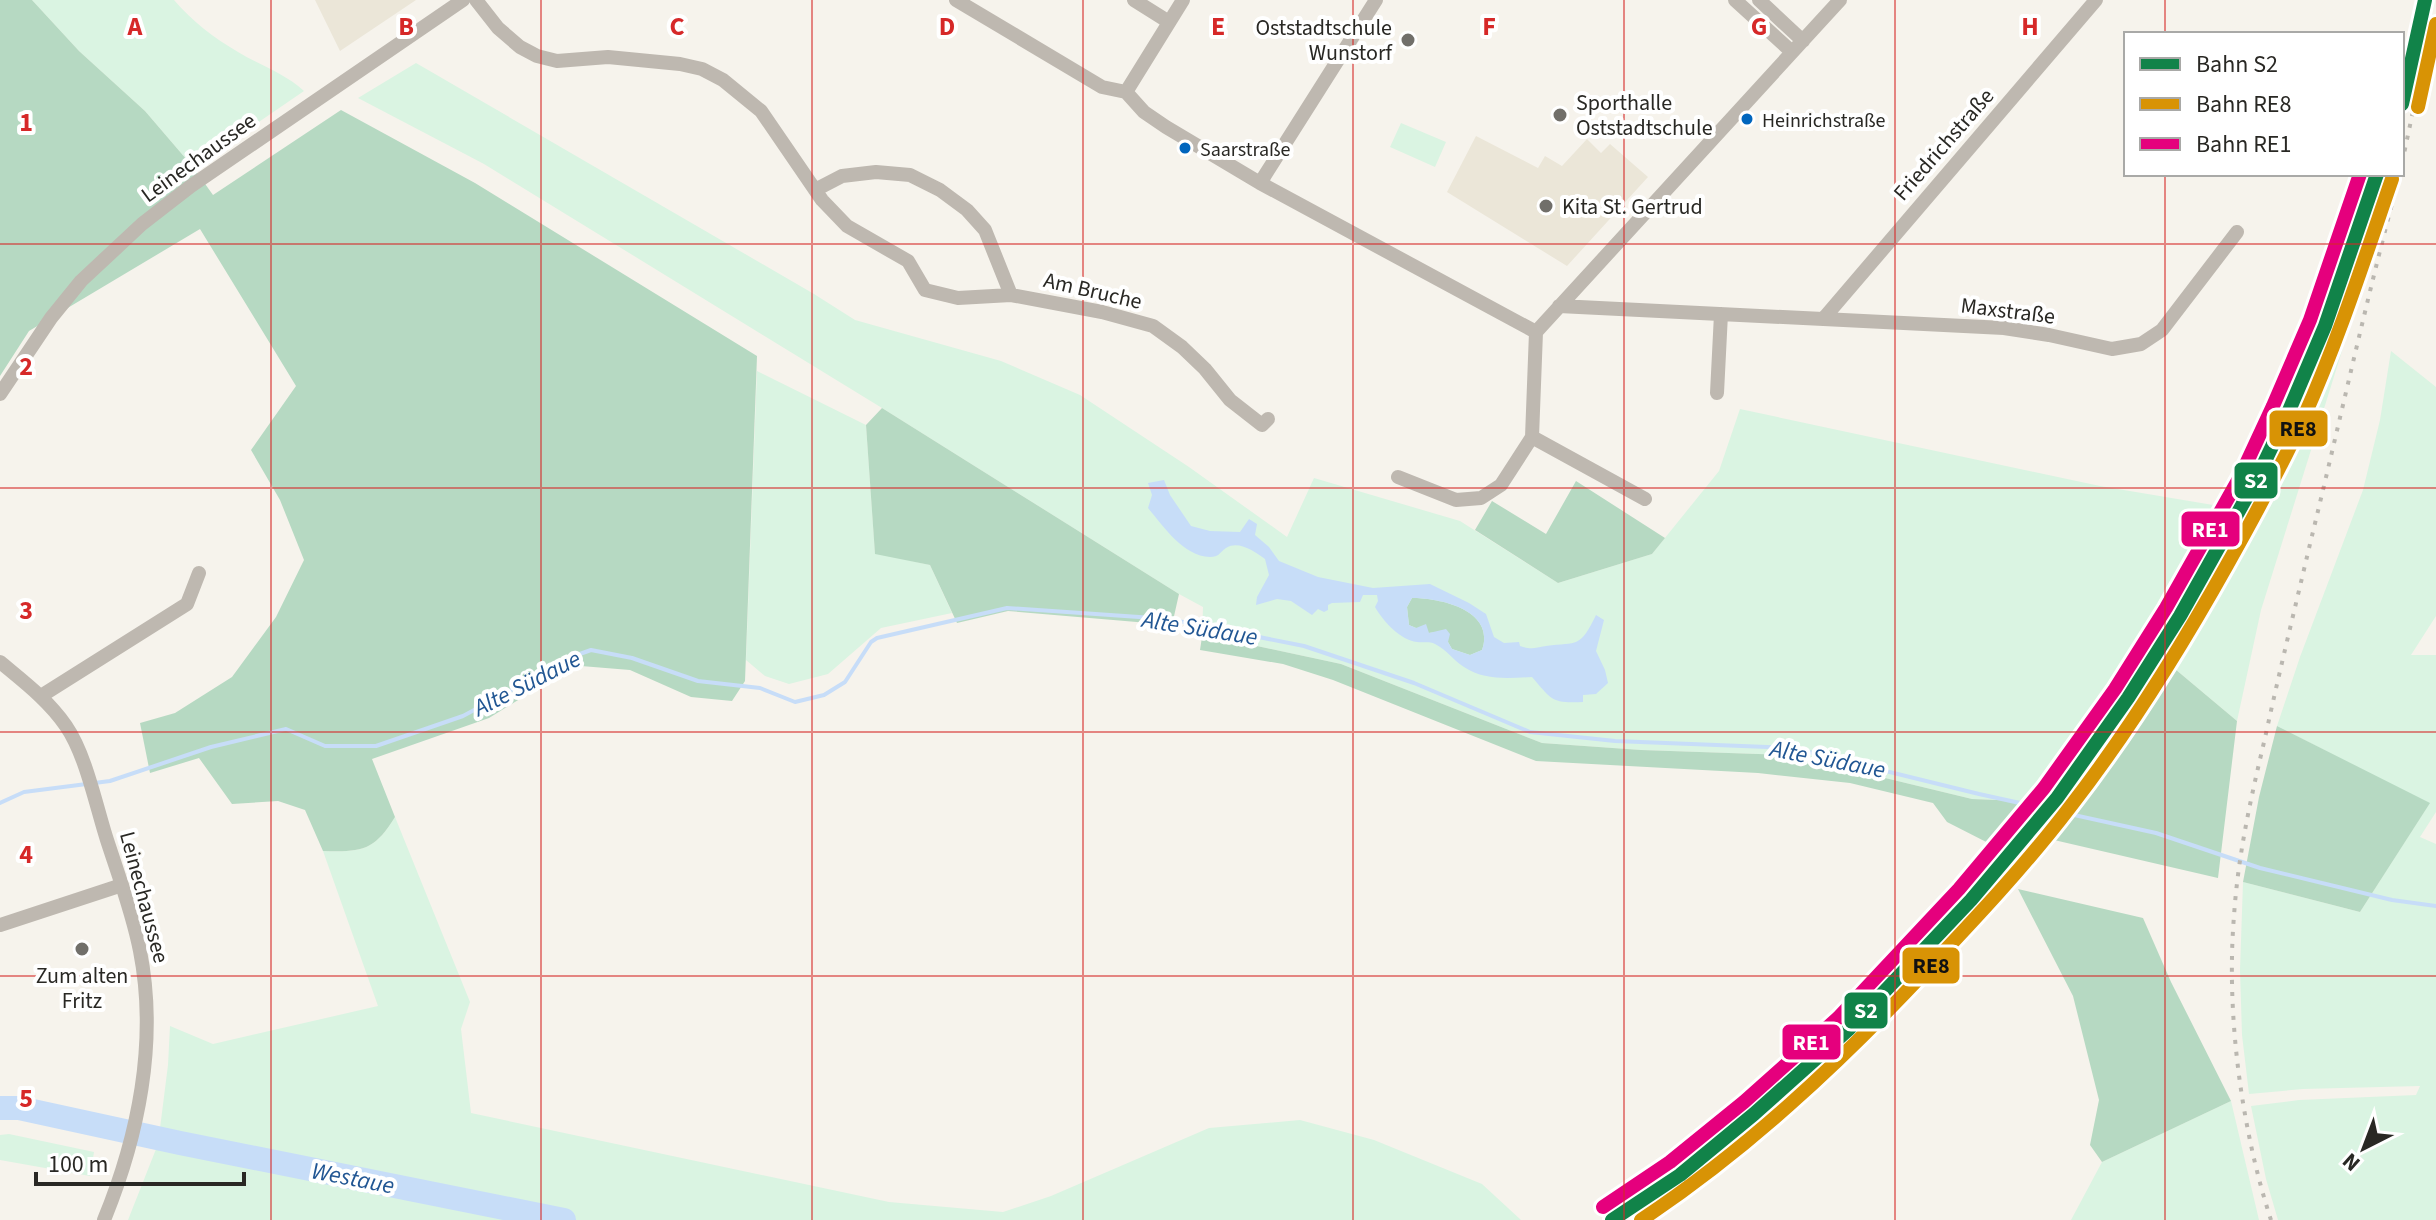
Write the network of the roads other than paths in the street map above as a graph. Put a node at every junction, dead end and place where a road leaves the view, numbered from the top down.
1 (463, 0) edge
2 (476, 0) edge
3 (956, 0) edge
4 (1134, 0) edge
5 (1183, 0) edge
6 (1376, 0) edge
7 (1735, 0) edge
8 (1759, 0) edge
9 (1840, 0) edge
10 (2096, 0) edge
11 (1169, 22) junction
12 (1803, 41) junction
13 (1792, 52) junction
14 (1126, 92) junction
15 (1260, 183) junction
16 (815, 190) junction
17 (2237, 232) dead end
18 (1011, 295) junction
19 (1559, 306) junction
20 (1721, 314) junction
21 (1824, 318) junction
22 (1536, 332) junction
23 (1717, 393) dead end
24 (0, 394) edge
25 (1268, 419) dead end
26 (1532, 437) junction
27 (1398, 477) dead end
28 (1645, 499) dead end
29 (199, 573) dead end
30 (0, 662) edge
31 (41, 696) junction
32 (122, 885) junction
33 (0, 925) edge
34 (104, 1220) edge

1 - 24 street, Leinechaussee
2 - 16 street, Am Bruche
3 - 14 street
4 - 11 street
5 - 11 street
6 - 15 street
7 - 13 street
8 - 12 street
9 - 12 street
10 - 21 street, Friedrichstraße
11 - 14 street
12 - 13 street
13 - 19 street
14 - 15 street
15 - 22 street
16 - 18 street, Am Bruche
16 - 18 street, Am Bruche
17 - 21 street, Maxstraße
18 - 25 street, Am Bruche
19 - 20 street, Maxstraße
19 - 22 street
20 - 21 street, Maxstraße
20 - 23 street
22 - 26 street
26 - 27 street
26 - 28 street
29 - 31 street
30 - 31 street, Leinechaussee
31 - 32 street, Leinechaussee
32 - 33 street
32 - 34 street, Leinechaussee

